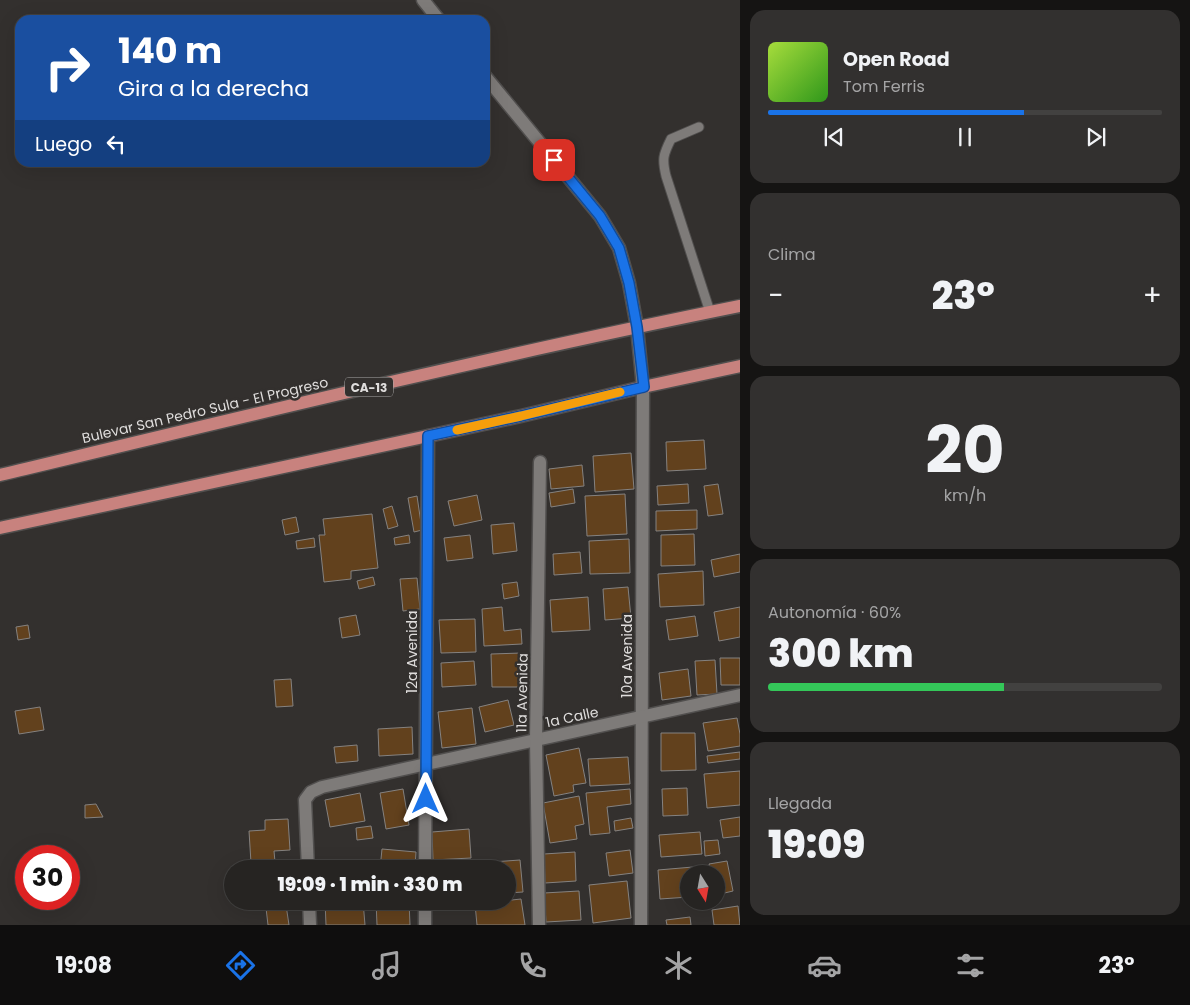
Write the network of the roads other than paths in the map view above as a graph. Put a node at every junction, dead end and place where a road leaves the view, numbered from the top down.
1 (423, 0) edge
2 (435, 15) edge
3 (490, 82) edge
4 (699, 127) dead end
5 (740, 306) edge
6 (710, 312) junction
7 (637, 327) junction
8 (740, 366) edge
9 (644, 387) junction
10 (428, 436) junction
11 (540, 462) dead end
12 (0, 475) edge
13 (0, 528) edge
14 (740, 695) edge
15 (642, 717) junction
16 (536, 740) junction
17 (426, 764) junction
18 (308, 860) edge
19 (425, 860) edge
20 (309, 910) edge
21 (425, 910) edge
22 (310, 925) edge
23 (425, 925) edge
24 (538, 925) edge
25 (641, 925) edge

1 - 2 street
3 - 7 street, 10a Avenida
4 - 6 lane
5 - 6 main road, Bulevar San Pedro Sula - El Progreso / CA-13
6 - 7 main road, Bulevar San Pedro Sula - El Progreso / CA-13
7 - 9 street, 10a Avenida
7 - 12 main road, Bulevar San Pedro Sula - El Progreso / CA-13
8 - 9 main road
9 - 10 main road
9 - 15 street, 10a Avenida
10 - 13 main road
10 - 17 street, 12a Avenida
11 - 16 street, 11a Avenida
14 - 15 street, 1a Calle
15 - 16 street, 1a Calle
15 - 25 street, 10a Avenida
16 - 17 street, 1a Calle
16 - 24 street, 11a Avenida
17 - 18 street, 1a Calle
17 - 19 street, 12a Avenida
20 - 22 street
21 - 23 street

